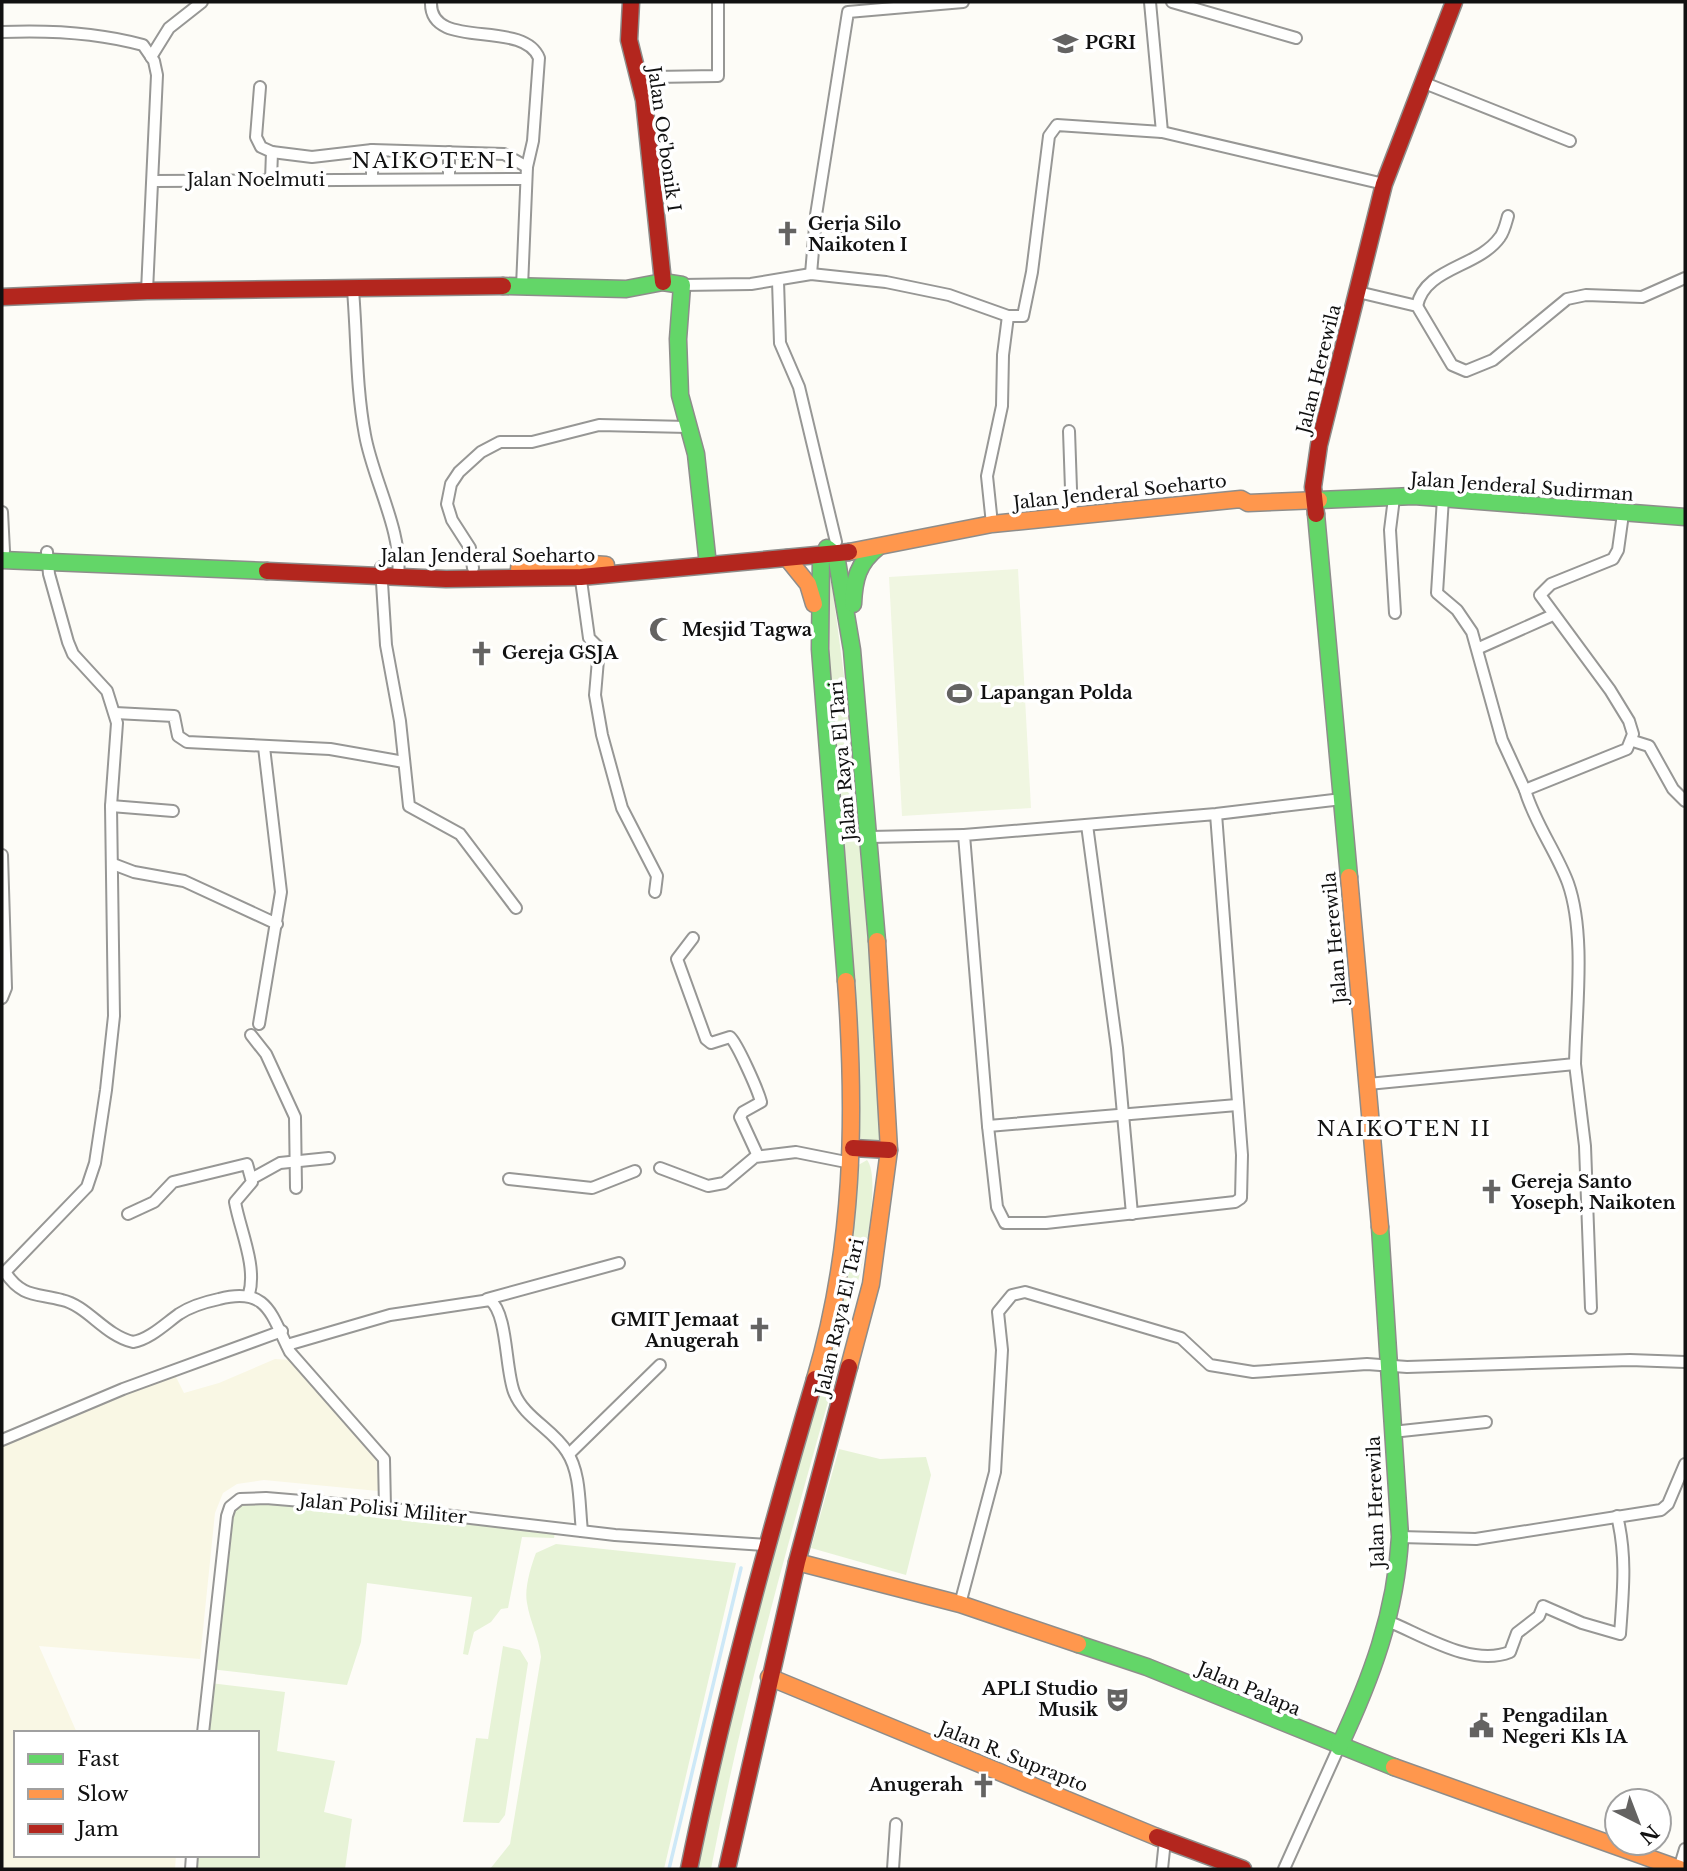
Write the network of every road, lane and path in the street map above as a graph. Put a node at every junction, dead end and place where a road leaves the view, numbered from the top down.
1 (202, 2) edge
2 (431, 2) edge
3 (631, 2) edge
4 (718, 2) edge
5 (963, 2) edge
6 (1150, 2) edge
7 (1172, 2) edge
8 (1454, 2) edge
9 (847, 7) edge
10 (2, 33) edge
11 (1296, 38) dead end
12 (151, 57) junction
13 (639, 74) junction
14 (1422, 82) junction
15 (260, 87) dead end
16 (1162, 132) junction
17 (1570, 141) dead end
18 (372, 150) junction
19 (272, 152) junction
20 (449, 152) junction
21 (526, 173) junction
22 (372, 179) junction
23 (449, 179) junction
24 (271, 180) junction
25 (153, 181) junction
26 (1384, 184) junction
27 (1508, 216) dead end
28 (811, 274) junction
29 (1685, 278) edge
30 (778, 281) junction
31 (663, 282) junction
32 (682, 285) junction
33 (522, 287) junction
34 (353, 290) junction
35 (147, 291) junction
36 (1357, 292) junction
37 (2, 297) edge
38 (1417, 306) junction
39 (1008, 316) junction
40 (688, 427) junction
41 (1069, 431) dead end
42 (1313, 493) junction
43 (1414, 496) junction
44 (1394, 498) junction
45 (1443, 498) junction
46 (2, 512) edge
47 (1623, 514) junction
48 (1072, 517) junction
49 (1685, 517) edge
50 (992, 524) junction
51 (878, 539) junction
52 (830, 550) junction
53 (793, 552) junction
54 (2, 554) edge
55 (707, 556) junction
56 (47, 557) junction
57 (473, 568) junction
58 (579, 570) junction
59 (381, 572) junction
60 (399, 572) junction
61 (1395, 613) dead end
62 (1553, 615) junction
63 (1479, 648) junction
64 (820, 649) junction
65 (852, 650) junction
66 (115, 713) junction
67 (1633, 741) junction
68 (264, 747) junction
69 (404, 762) junction
70 (1525, 790) junction
71 (1342, 799) junction
72 (1685, 801) edge
73 (111, 806) junction
74 (173, 811) dead end
75 (1216, 814) junction
76 (1087, 825) junction
77 (964, 835) junction
78 (870, 836) junction
79 (2, 855) edge
80 (113, 864) junction
81 (655, 892) dead end
82 (516, 908) dead end
83 (277, 924) junction
84 (693, 938) dead end
85 (2, 998) edge
86 (259, 1024) dead end
87 (251, 1035) dead end
88 (1576, 1064) junction
89 (1368, 1084) junction
90 (1237, 1105) junction
91 (1122, 1113) junction
92 (988, 1126) junction
93 (889, 1150) junction
94 (758, 1156) junction
95 (852, 1156) junction
96 (295, 1157) junction
97 (329, 1157) dead end
98 (660, 1168) dead end
99 (635, 1171) dead end
100 (253, 1178) junction
101 (509, 1179) dead end
102 (296, 1188) dead end
103 (1132, 1213) junction
104 (128, 1214) dead end
105 (619, 1263) dead end
106 (4, 1271) edge
107 (249, 1294) junction
108 (487, 1299) junction
109 (1591, 1308) dead end
110 (831, 1325) junction
111 (282, 1331) junction
112 (859, 1331) junction
113 (287, 1345) junction
114 (1685, 1362) edge
115 (660, 1365) dead end
116 (1388, 1366) junction
117 (1486, 1422) dead end
118 (1392, 1432) junction
119 (2, 1440) edge
120 (569, 1454) junction
121 (1685, 1464) edge
122 (1681, 1487) edge
123 (386, 1508) junction
124 (1618, 1516) junction
125 (582, 1531) junction
126 (1400, 1537) junction
127 (766, 1545) junction
128 (797, 1562) junction
129 (960, 1604) junction
130 (1391, 1619) junction
131 (769, 1677) junction
132 (203, 1731) edge
133 (1339, 1747) junction
134 (897, 1824) dead end
135 (1165, 1840) junction
136 (1685, 1849) edge
137 (689, 1869) edge
138 (727, 1869) edge
139 (893, 1869) edge
140 (1163, 1869) edge
141 (1243, 1869) edge
142 (1284, 1869) edge
143 (1680, 1869) edge

1 - 12 street
2 - 21 street
3 - 13 main road, Jalan Oe'bonik I
4 - 13 street
5 - 9 street
6 - 16 street
7 - 11 street
8 - 14 main road, Jalan Herewila
9 - 28 street
10 - 12 street
12 - 25 street
13 - 31 main road, Jalan Oe'bonik I
14 - 17 street
14 - 26 main road, Jalan Herewila
15 - 19 street
16 - 26 street
16 - 39 street
18 - 19 street
18 - 20 street
18 - 22 street
19 - 24 street
20 - 21 street
20 - 23 street
21 - 23 street, Jalan Noelmuti
21 - 33 street
22 - 23 street, Jalan Noelmuti
22 - 24 street, Jalan Noelmuti
24 - 25 street, Jalan Noelmuti
25 - 35 street
26 - 36 main road, Jalan Herewila
27 - 38 street
28 - 30 street
28 - 39 street
29 - 38 street
30 - 32 street
30 - 52 street
31 - 32 main road
31 - 33 main road
32 - 40 main road
33 - 34 main road
34 - 35 main road
34 - 60 street
35 - 37 main road
36 - 38 street
36 - 42 main road, Jalan Herewila
39 - 50 street
40 - 55 main road
40 - 57 street
41 - 48 street
42 - 43 main road
42 - 44 main road, Jalan Jenderal Sudirman
42 - 48 main road, Jalan Jenderal Soeharto
42 - 71 main road, Jalan Herewila
43 - 44 main road, Jalan Jenderal Sudirman
43 - 45 main road, Jalan Jenderal Sudirman
44 - 61 street
45 - 47 main road, Jalan Jenderal Sudirman
45 - 63 street
46 - 54 street
47 - 49 main road, Jalan Jenderal Sudirman
47 - 62 street
48 - 50 main road, Jalan Jenderal Soeharto
50 - 51 main road, Jalan Jenderal Soeharto
51 - 52 main road, Jalan Jenderal Soeharto
51 - 65 main road
52 - 53 main road, Jalan Jenderal Soeharto
52 - 64 main road, Jalan Raya El Tari
52 - 65 main road, Jalan Raya El Tari
53 - 55 main road, Jalan Jenderal Soeharto
53 - 58 main road, Jalan Jenderal Soeharto
53 - 64 main road
54 - 56 main road, Jalan Jenderal Soeharto
55 - 58 main road, Jalan Jenderal Soeharto
56 - 59 main road, Jalan Jenderal Soeharto
56 - 66 street
57 - 58 main road, Jalan Jenderal Soeharto
57 - 60 main road, Jalan Jenderal Soeharto
58 - 60 main road, Jalan Jenderal Soeharto
58 - 81 street
59 - 60 main road, Jalan Jenderal Soeharto
59 - 69 street
62 - 63 street
62 - 67 street
63 - 70 street
64 - 95 main road, Jalan Raya El Tari
65 - 78 main road, Jalan Raya El Tari
66 - 68 street
66 - 73 street
67 - 70 street
67 - 72 street
68 - 69 street
68 - 83 street
69 - 82 street
70 - 88 street
71 - 75 street
71 - 89 main road, Jalan Herewila
73 - 74 street
73 - 80 street
75 - 76 street
75 - 90 street
76 - 77 street
76 - 91 street
77 - 78 street
77 - 92 street
78 - 93 main road, Jalan Raya El Tari
79 - 85 street
80 - 83 street
80 - 106 street
83 - 86 street
84 - 94 street
87 - 96 street
88 - 89 street
88 - 109 street
89 - 116 main road, Jalan Herewila
90 - 91 street
90 - 103 street
91 - 92 street
91 - 103 street
92 - 103 street
93 - 95 main road
93 - 112 main road, Jalan Raya El Tari
94 - 95 street
94 - 98 street
95 - 110 main road, Jalan Raya El Tari
96 - 97 street
96 - 100 street
96 - 102 street
99 - 101 street
100 - 104 street
100 - 107 street
105 - 108 street
106 - 107 street
107 - 111 street
108 - 113 street
108 - 120 street
110 - 112 main road
110 - 127 main road, Jalan Raya El Tari
111 - 113 street
111 - 119 street
112 - 128 main road, Jalan Raya El Tari
113 - 123 street
114 - 116 street
115 - 120 street
116 - 118 main road, Jalan Herewila
116 - 129 street
117 - 118 street
118 - 126 main road, Jalan Herewila
120 - 125 street
121 - 122 street
122 - 124 street
123 - 125 street, Jalan Polisi Militer
123 - 132 street, Jalan Polisi Militer
124 - 126 street
124 - 130 street
125 - 127 street, Jalan Polisi Militer
126 - 130 main road, Jalan Herewila
127 - 137 main road, Jalan Raya El Tari
128 - 129 main road, Jalan Palapa
128 - 131 main road, Jalan Raya El Tari
129 - 133 main road, Jalan Palapa
130 - 133 main road, Jalan Herewila
131 - 135 main road, Jalan R. Suprapto
131 - 138 main road, Jalan Raya El Tari
133 - 142 street, Jalan Herewila
133 - 143 main road, Jalan Palapa
134 - 139 street
135 - 140 street
135 - 141 main road, Jalan R. Suprapto
136 - 143 street

